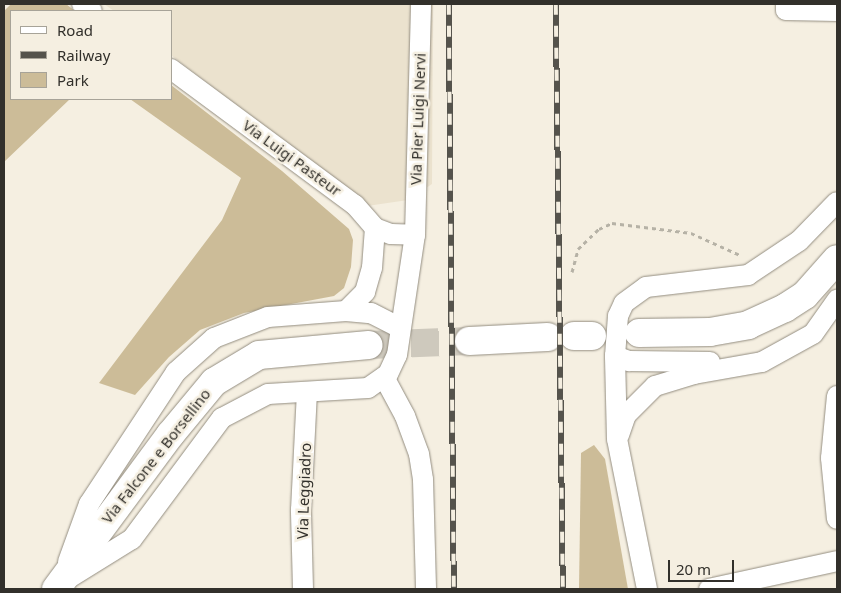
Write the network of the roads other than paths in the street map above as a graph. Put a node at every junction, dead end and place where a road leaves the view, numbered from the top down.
1 (421, 4) edge
2 (786, 4) edge
3 (837, 11) edge
4 (172, 71) edge
5 (837, 202) edge
6 (374, 228) junction
7 (415, 235) junction
8 (837, 259) edge
9 (837, 300) edge
10 (346, 311) junction
11 (400, 328) junction
12 (639, 333) dead end
13 (571, 336) dead end
14 (469, 341) tunnel mouth
15 (369, 345) tunnel mouth
16 (615, 356) junction
17 (762, 362) junction
18 (384, 377) junction
19 (307, 393) junction
20 (837, 396) edge
21 (617, 439) junction
22 (837, 519) edge
23 (837, 561) edge
24 (58, 586) edge
25 (303, 589) edge
26 (426, 589) edge
27 (647, 589) edge
28 (709, 589) edge

1 - 7 street, Via Pier Luigi Nervi
2 - 3 street
4 - 6 street, Via Luigi Pasteur
5 - 16 street
6 - 7 street
6 - 10 street
7 - 11 street, Via Pier Luigi Nervi
8 - 12 main road
9 - 17 street
10 - 11 street
10 - 24 street
11 - 18 street, Via Pier Luigi Nervi
13 - 14 main road
15 - 24 main road, Via Falcone e Borsellino
16 - 17 street
16 - 21 street
17 - 21 street
18 - 19 street
18 - 26 street
19 - 24 street
19 - 25 street, Via Leggiadro
20 - 22 street
21 - 27 street
23 - 28 street

